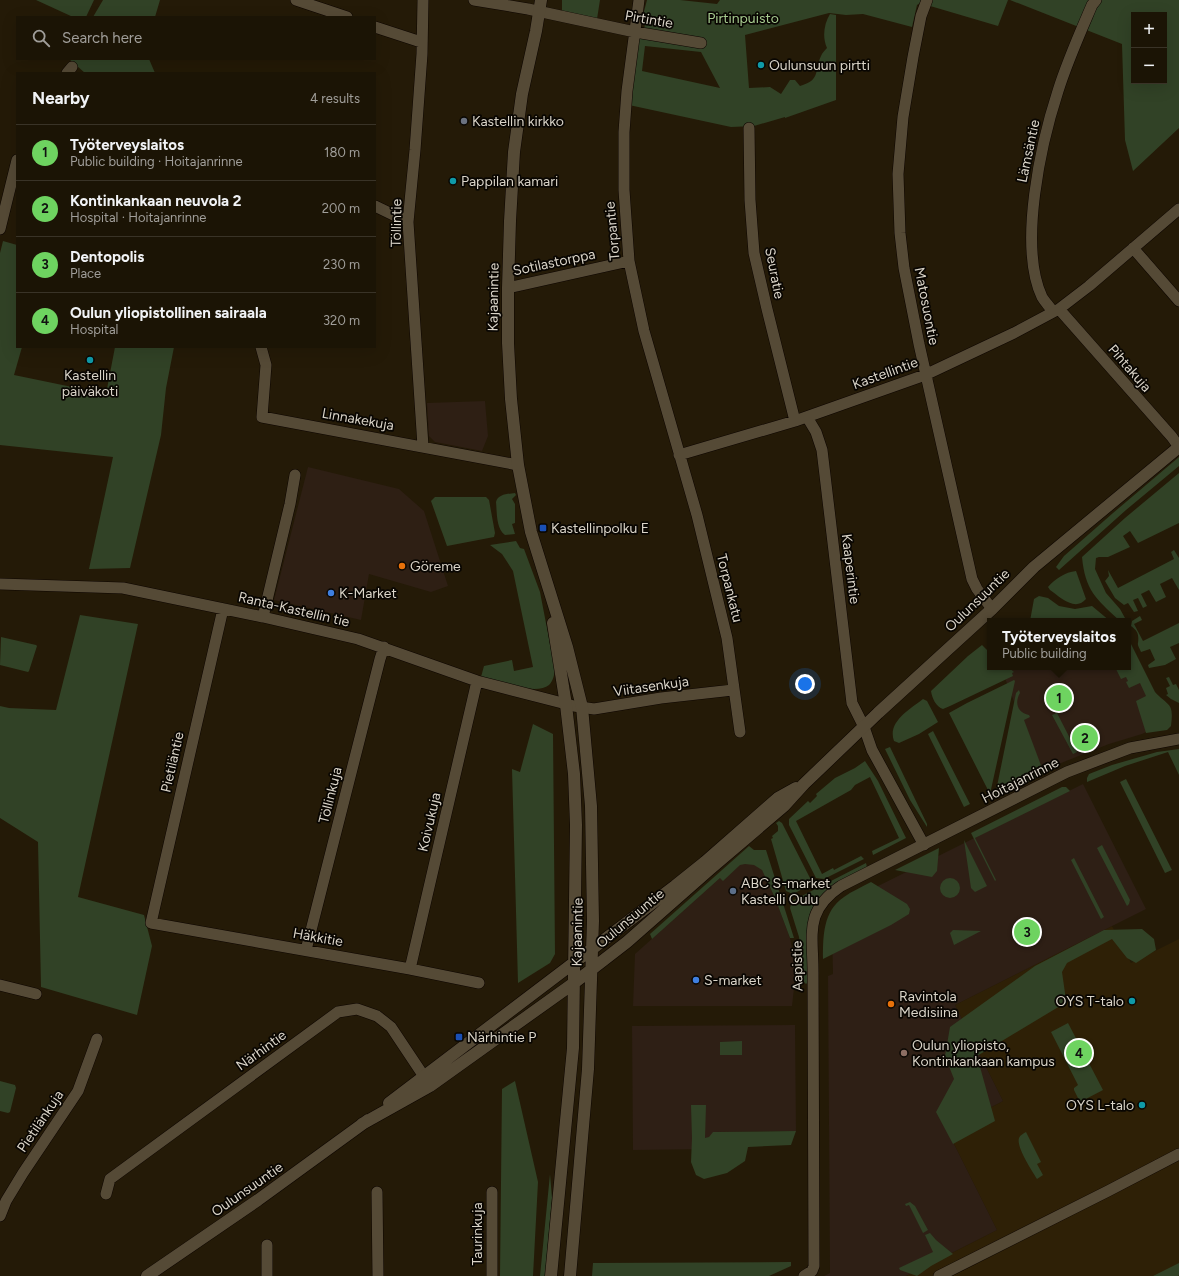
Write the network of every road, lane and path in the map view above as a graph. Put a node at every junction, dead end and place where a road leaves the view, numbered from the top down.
1 (296, 0) edge
2 (423, 0) edge
3 (474, 0) edge
4 (541, 0) edge
5 (639, 0) edge
6 (927, 0) edge
7 (1096, 0) edge
8 (540, 12) junction
9 (344, 16) edge
10 (376, 27) edge
11 (635, 32) junction
12 (421, 42) junction
13 (701, 43) dead end
14 (749, 128) dead end
15 (16, 164) edge
16 (376, 206) edge
17 (1179, 209) edge
18 (408, 222) junction
19 (0, 229) edge
20 (1133, 248) junction
21 (629, 261) junction
22 (508, 288) junction
23 (1179, 301) edge
24 (1056, 310) junction
25 (261, 348) edge
26 (926, 375) junction
27 (807, 416) junction
28 (795, 421) junction
29 (424, 446) junction
30 (1179, 447) edge
31 (679, 455) junction
32 (518, 465) junction
33 (295, 475) dead end
34 (0, 584) edge
35 (992, 608) junction
36 (223, 609) junction
37 (263, 617) junction
38 (384, 647) junction
39 (477, 681) junction
40 (733, 690) junction
41 (574, 706) junction
42 (864, 727) junction
43 (740, 732) dead end
44 (1179, 739) edge
45 (804, 784) junction
46 (924, 845) junction
47 (151, 922) joint
48 (593, 948) junction
49 (306, 950) junction
50 (575, 962) junction
51 (410, 969) junction
52 (592, 969) junction
53 (479, 983) dead end
54 (574, 983) junction
55 (0, 985) edge
56 (36, 994) dead end
57 (97, 1039) dead end
58 (423, 1076) junction
59 (430, 1086) junction
60 (362, 1124) junction
61 (1179, 1154) edge
62 (377, 1192) dead end
63 (492, 1192) dead end
64 (106, 1194) dead end
65 (0, 1216) edge
66 (267, 1244) dead end
67 (147, 1276) edge
68 (267, 1276) edge
69 (378, 1276) edge
70 (492, 1276) edge
71 (551, 1276) edge
72 (570, 1276) edge
73 (804, 1276) edge
74 (939, 1276) edge

1 - 9 street
2 - 12 street, Töllintie
3 - 8 street, Pirtintie
4 - 8 main road, Kajaanintie
5 - 11 street, Torpantie
6 - 26 street, Matosuontie
7 - 24 street, Lämsäntie
8 - 11 street, Pirtintie
8 - 22 main road, Kajaanintie
10 - 12 street
11 - 13 street, Pirtintie
11 - 21 street, Torpantie
12 - 18 street, Töllintie
14 - 28 street, Seuratie
15 - 19 street
16 - 18 street
17 - 20 street, Kastellintie
18 - 29 street, Töllintie
20 - 23 street
20 - 24 street, Kastellintie
21 - 22 street, Sotilastorppa
21 - 31 street, Torpantie
22 - 32 main road, Kajaanintie
24 - 26 street, Kastellintie
24 - 30 street, Pihtakuja
25 - 29 street, Linnakekuja
26 - 27 street, Kastellintie
26 - 35 street, Matosuontie
27 - 28 street, Kastellintie
27 - 42 street, Kaaperintie
28 - 31 street, Kastellintie
29 - 32 street, Linnakekuja
30 - 35 main road, Oulunsuuntie
31 - 40 street, Torpankatu
32 - 41 main road, Kajaanintie
33 - 37 street
34 - 36 street, Ranta-Kastellin tie
35 - 42 main road, Oulunsuuntie
36 - 37 street, Ranta-Kastellin tie
36 - 47 street, Pietiläntie
37 - 38 street, Ranta-Kastellin tie
38 - 39 street, Ranta-Kastellin tie
38 - 49 street, Töllinkuja
39 - 41 street, Ranta-Kastellin tie
39 - 51 street, Koivukuja
40 - 41 street, Viitasenkuja
40 - 43 street, Torpankatu
41 - 48 main road, Kajaanintie
41 - 50 main road, Kajaanintie
42 - 45 main road, Oulunsuuntie
42 - 46 street
44 - 46 street, Hoitajanrinne
45 - 48 main road, Oulunsuuntie
45 - 52 main road, Oulunsuuntie
46 - 73 street, Aapistie
47 - 49 street, Häkkitie
48 - 50 main road, Oulunsuuntie
48 - 52 main road, Kajaanintie
49 - 51 street, Häkkitie
50 - 54 main road, Kajaanintie
50 - 58 main road, Oulunsuuntie
51 - 53 street, Häkkitie
52 - 54 main road, Oulunsuuntie
52 - 72 main road, Kajaanintie
54 - 59 main road, Oulunsuuntie
54 - 71 main road, Kajaanintie
55 - 56 street
57 - 65 street, Pietilänkuja
58 - 59 street, Närhintie
58 - 60 main road, Oulunsuuntie
58 - 64 street, Närhintie
59 - 60 main road, Oulunsuuntie
60 - 67 main road, Oulunsuuntie
61 - 74 street
62 - 69 street
63 - 70 street, Taurinkuja
66 - 68 street

